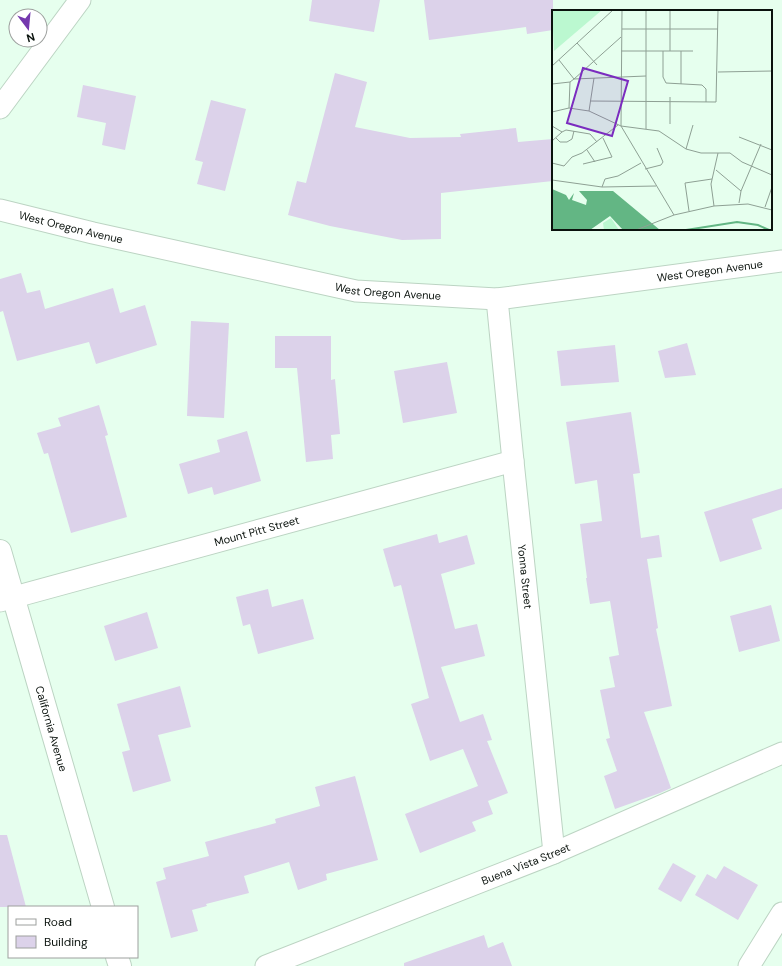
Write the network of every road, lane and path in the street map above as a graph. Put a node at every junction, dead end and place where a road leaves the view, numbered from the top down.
1 (80, 0) edge
2 (0, 108) edge
3 (0, 210) edge
4 (782, 261) edge
5 (498, 299) junction
6 (513, 462) junction
7 (0, 551) edge
8 (7, 600) edge
9 (782, 752) edge
10 (554, 853) junction
11 (103, 906) edge
12 (782, 912) edge
13 (266, 966) edge
14 (749, 966) edge

1 - 2 street
3 - 5 street, West Oregon Avenue
4 - 5 street, West Oregon Avenue
5 - 6 street, Yonna Street
6 - 8 street, Mount Pitt Street
6 - 10 street, Yonna Street
7 - 8 street, California Avenue
8 - 11 street, California Avenue
9 - 10 street, Buena Vista Street
10 - 13 street, Buena Vista Street
12 - 14 street

